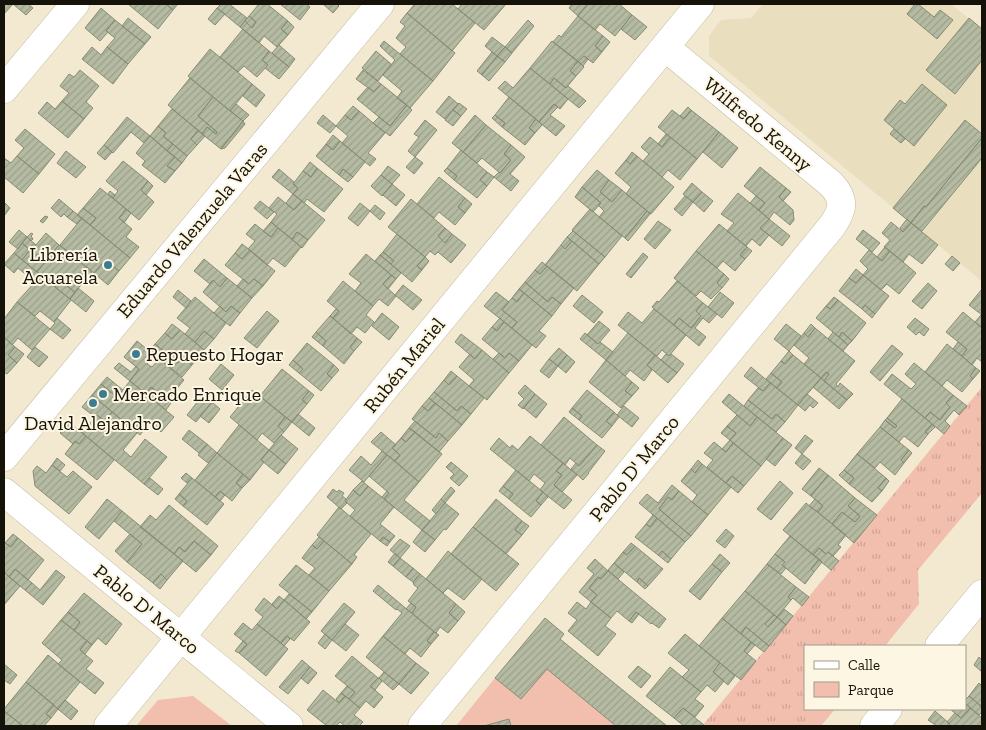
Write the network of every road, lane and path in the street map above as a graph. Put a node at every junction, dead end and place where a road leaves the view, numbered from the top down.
1 (75, 4) edge
2 (380, 4) edge
3 (700, 4) edge
4 (665, 47) junction
5 (4, 89) edge
6 (842, 206) joint
7 (4, 457) edge
8 (4, 492) edge
9 (982, 594) edge
10 (181, 637) junction
11 (940, 645) edge
12 (887, 710) edge
13 (108, 726) edge
14 (290, 726) edge
15 (422, 726) edge
16 (874, 726) edge

1 - 5 street
2 - 7 street, Eduardo Valenzuela Varas
3 - 4 street, Rubén Mariel
4 - 6 street, Wilfredo Kenny
4 - 10 street, Rubén Mariel
6 - 15 street, Pablo D' Marco
8 - 10 street, Pablo D' Marco
9 - 11 street
10 - 13 street, Rubén Mariel
10 - 14 street, Pablo D' Marco
12 - 16 street

